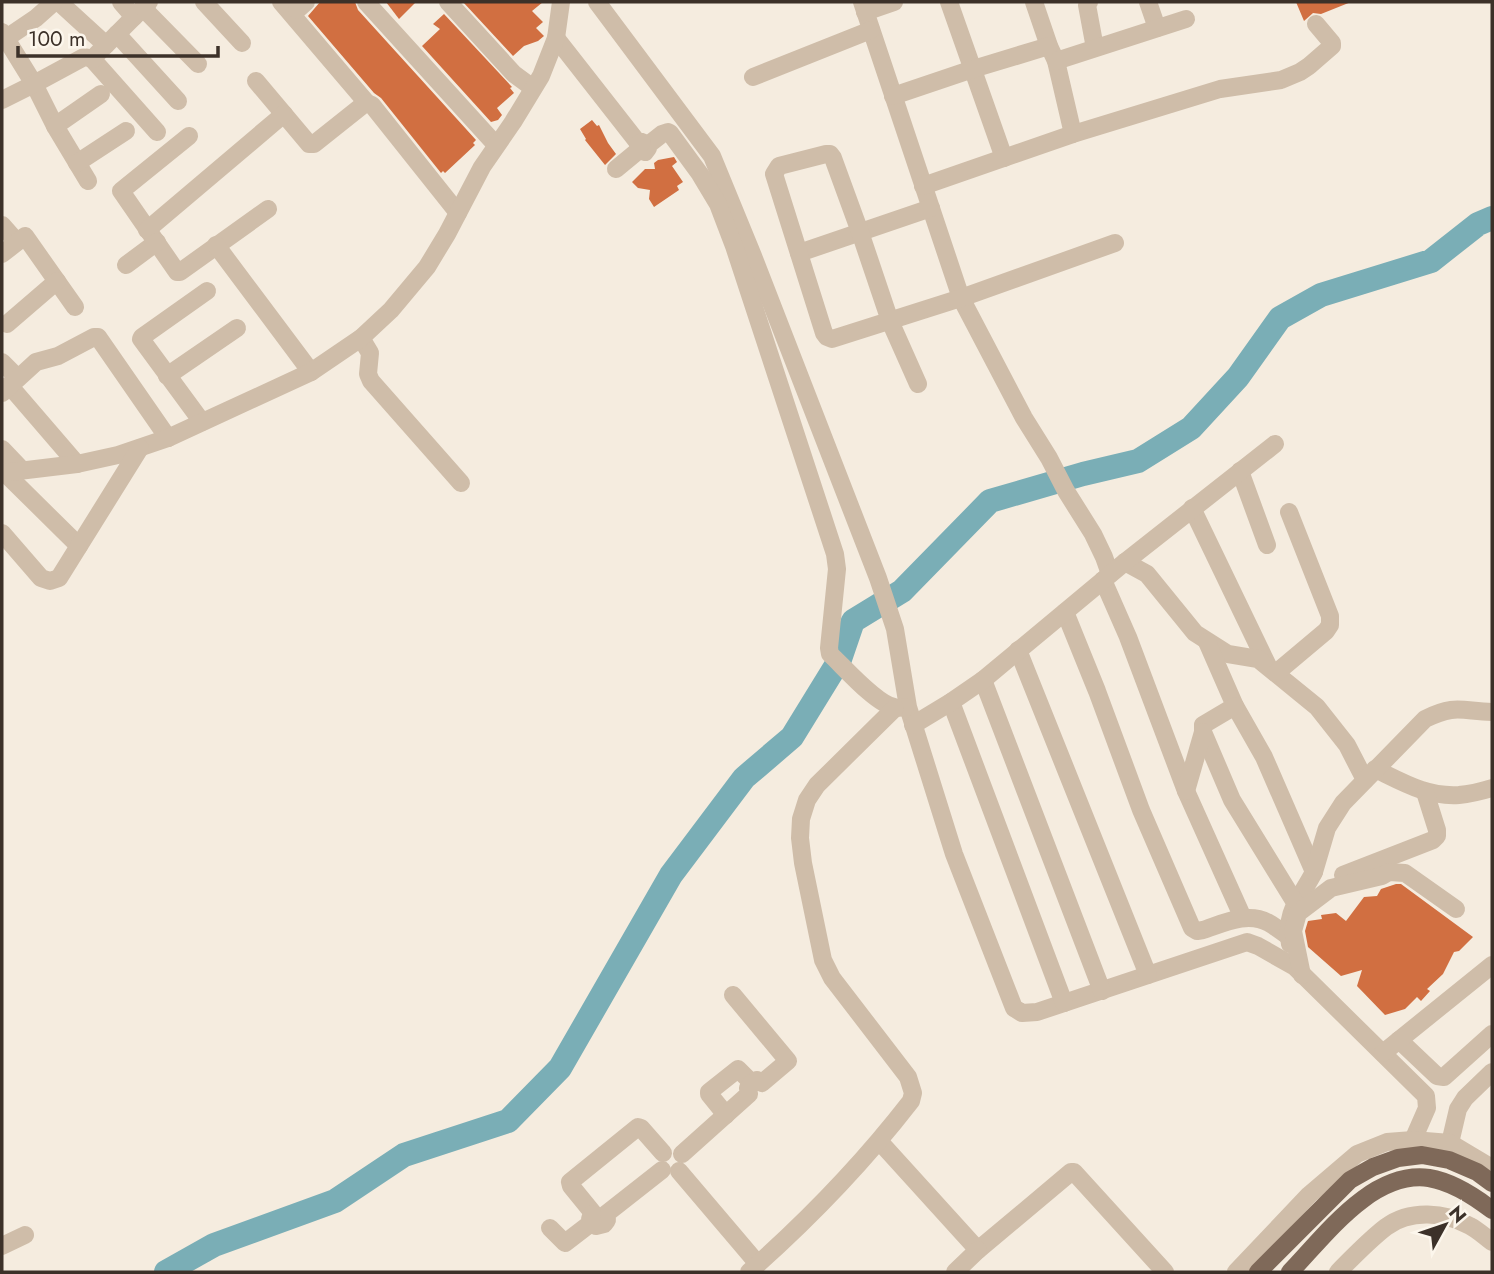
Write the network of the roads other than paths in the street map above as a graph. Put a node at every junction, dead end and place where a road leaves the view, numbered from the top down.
1 (60, 2) edge
2 (121, 2) edge
3 (204, 2) edge
4 (366, 2) edge
5 (448, 2) edge
6 (561, 2) edge
7 (597, 2) edge
8 (894, 2) edge
9 (948, 2) edge
10 (1034, 2) edge
11 (1089, 2) edge
12 (1147, 2) edge
13 (294, 4) edge
14 (43, 5) edge
15 (863, 7) edge
16 (142, 9) edge
17 (1186, 19) dead end
18 (1316, 24) dead end
19 (1157, 29) junction
20 (871, 30) junction
21 (3, 38) edge
22 (556, 38) junction
23 (242, 43) dead end
24 (106, 46) junction
25 (1096, 48) junction
26 (1052, 54) junction
27 (198, 64) dead end
28 (973, 69) junction
29 (753, 77) dead end
30 (256, 81) dead end
31 (34, 84) junction
32 (533, 88) junction
33 (101, 94) dead end
34 (893, 96) junction
35 (2, 100) edge
36 (178, 102) dead end
37 (367, 103) junction
38 (284, 114) junction
39 (55, 126) junction
40 (126, 131) dead end
41 (157, 132) dead end
42 (1073, 134) junction
43 (189, 136) dead end
44 (496, 145) junction
45 (642, 146) junction
46 (1004, 158) junction
47 (77, 163) junction
48 (616, 169) dead end
49 (88, 181) dead end
50 (923, 186) junction
51 (931, 208) junction
52 (268, 209) dead end
53 (458, 213) junction
54 (2, 225) edge
55 (860, 232) junction
56 (152, 236) junction
57 (17, 242) junction
58 (1115, 243) dead end
59 (216, 245) junction
60 (799, 253) junction
61 (2, 254) edge
62 (126, 265) dead end
63 (57, 281) junction
64 (207, 291) dead end
65 (961, 298) junction
66 (75, 307) dead end
67 (890, 321) junction
68 (7, 324) dead end
69 (237, 328) dead end
70 (361, 338) junction
71 (2, 362) edge
72 (311, 372) junction
73 (167, 376) junction
74 (918, 384) dead end
75 (10, 385) edge
76 (202, 422) junction
77 (168, 438) junction
78 (1276, 443) dead end
79 (140, 448) junction
80 (2, 449) edge
81 (77, 464) junction
82 (1240, 471) junction
83 (10, 472) edge
84 (461, 483) dead end
85 (1192, 508) junction
86 (1289, 512) dead end
87 (2, 533) edge
88 (1267, 545) dead end
89 (79, 546) junction
90 (1125, 562) junction
91 (1106, 577) junction
92 (1065, 612) junction
93 (1207, 642) junction
94 (1018, 650) junction
95 (1272, 670) junction
96 (983, 680) junction
97 (951, 702) junction
98 (1235, 706) junction
99 (902, 708) junction
100 (1492, 712) edge
101 (914, 725) junction
102 (1203, 732) junction
103 (1370, 775) junction
104 (1492, 788) edge
105 (1186, 791) junction
106 (1425, 792) junction
107 (1310, 879) junction
108 (1287, 906) junction
109 (1456, 909) dead end
110 (1250, 918) junction
111 (1288, 936) junction
112 (1492, 965) edge
113 (1299, 971) junction
114 (1148, 975) junction
115 (1102, 991) junction
116 (733, 995) dead end
117 (1064, 1003) junction
118 (1492, 1034) edge
119 (1399, 1040) junction
120 (1383, 1053) junction
121 (1416, 1056) junction
122 (1492, 1072) edge
123 (754, 1087) junction
124 (1414, 1090) junction
125 (726, 1115) junction
126 (1413, 1140) junction
127 (880, 1142) junction
128 (1450, 1143) junction
129 (671, 1162) junction
130 (1492, 1168) edge
131 (1492, 1183) edge
132 (1492, 1210) edge
133 (597, 1216) junction
134 (550, 1228) dead end
135 (25, 1235) dead end
136 (1492, 1242) edge
137 (2, 1246) edge
138 (978, 1250) junction
139 (753, 1268) edge
140 (955, 1272) edge
141 (1165, 1272) edge
142 (1236, 1272) edge
143 (1258, 1272) edge
144 (1290, 1272) edge
145 (1338, 1272) edge

1 - 24 street
2 - 16 street
3 - 23 street
4 - 44 street
5 - 32 street
6 - 22 street
7 - 99 street
8 - 15 street
9 - 28 street
10 - 26 street
11 - 25 street
12 - 19 street
13 - 37 street
14 - 21 street
15 - 20 street
16 - 24 street
16 - 27 street
17 - 19 street
18 - 42 street
19 - 25 street
20 - 29 street
20 - 34 street
21 - 31 street
22 - 32 street
22 - 45 street
24 - 31 street
24 - 36 street
24 - 41 street
25 - 26 street
26 - 28 street
26 - 42 street
28 - 34 street
28 - 46 street
30 - 38 street
31 - 35 street
31 - 39 street
32 - 44 street
33 - 39 street
34 - 50 street
37 - 38 street
37 - 53 street
38 - 56 street
39 - 47 street
40 - 47 street
42 - 46 street
43 - 56 street
44 - 53 street
45 - 48 street
45 - 99 street
46 - 50 street
47 - 49 street
50 - 51 street
51 - 55 street
51 - 65 street
52 - 59 street
53 - 70 street
54 - 57 street
55 - 60 street
55 - 60 street
55 - 67 street
56 - 59 street
56 - 62 street
57 - 61 street
57 - 63 street
58 - 65 street
59 - 72 street
60 - 67 street
63 - 66 street
63 - 68 street
64 - 73 street
65 - 67 street
65 - 91 street
67 - 74 street
69 - 73 street
70 - 72 street
70 - 84 street
71 - 75 street
72 - 76 street
73 - 76 street
75 - 77 street
75 - 81 street
76 - 77 street
77 - 79 street
78 - 82 street
79 - 81 street
79 - 89 street
80 - 83 street
81 - 83 street
82 - 85 street
82 - 88 street
83 - 89 street
85 - 90 street
85 - 95 street
86 - 95 street
87 - 89 street
90 - 91 street
90 - 93 street
91 - 92 street
91 - 105 street
92 - 94 street
92 - 110 street
93 - 95 street
93 - 98 street
94 - 96 street
94 - 114 street
95 - 103 street
96 - 97 street
96 - 115 street
97 - 101 street
97 - 117 street
98 - 102 street
98 - 107 street
99 - 101 street
99 - 127 street
100 - 103 street
101 - 117 street
102 - 105 street
102 - 108 street
103 - 106 street
103 - 107 street
104 - 106 street
105 - 110 street
106 - 107 street
107 - 108 street
108 - 110 street
108 - 111 street
109 - 113 street
110 - 111 street
111 - 113 street
112 - 119 street
113 - 114 street
113 - 120 street
114 - 115 street
115 - 117 street
116 - 123 street
118 - 121 street
119 - 120 street
119 - 121 street
120 - 124 street
121 - 124 street
122 - 128 street
123 - 125 street
123 - 125 street
124 - 126 street
125 - 129 street
126 - 128 street
126 - 142 street
127 - 138 street
127 - 139 street
128 - 130 street
129 - 133 street
129 - 133 street
129 - 139 street
131 - 143 main road
132 - 144 main road
133 - 134 street
135 - 137 street
136 - 145 street
138 - 140 street
138 - 141 street

